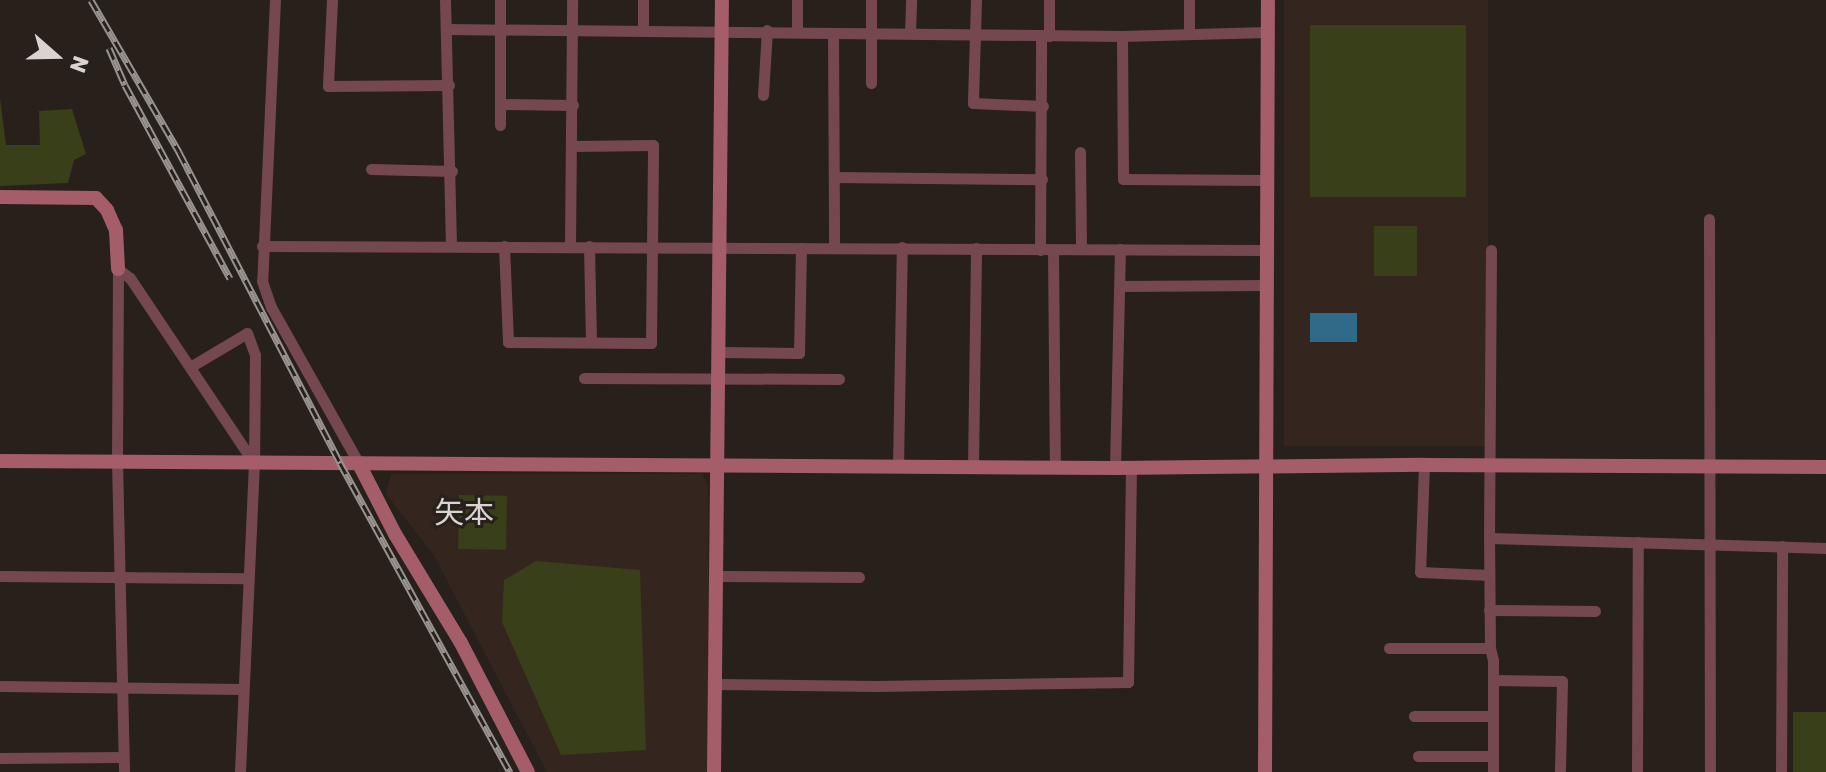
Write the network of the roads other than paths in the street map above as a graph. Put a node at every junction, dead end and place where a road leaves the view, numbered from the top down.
1 (275, 0) edge
2 (332, 0) edge
3 (445, 0) edge
4 (500, 0) edge
5 (572, 0) edge
6 (643, 0) edge
7 (722, 0) edge
8 (797, 0) edge
9 (871, 0) edge
10 (911, 0) edge
11 (976, 0) edge
12 (1049, 0) edge
13 (1189, 0) edge
14 (1268, 0) edge
15 (499, 28) junction
16 (447, 29) junction
17 (643, 29) junction
18 (722, 30) junction
19 (767, 30) junction
20 (572, 31) junction
21 (797, 31) junction
22 (976, 32) junction
23 (1267, 32) junction
24 (833, 33) junction
25 (871, 33) junction
26 (910, 33) junction
27 (1189, 34) junction
28 (1045, 35) junction
29 (1122, 36) junction
30 (871, 83) dead end
31 (449, 85) junction
32 (763, 95) dead end
33 (500, 104) junction
34 (573, 105) junction
35 (1043, 106) junction
36 (500, 125) dead end
37 (574, 146) junction
38 (1080, 152) dead end
39 (371, 169) dead end
40 (452, 171) junction
41 (835, 177) junction
42 (1042, 179) junction
43 (1266, 180) junction
44 (0, 197) edge
45 (1709, 219) dead end
46 (451, 245) junction
47 (262, 246) junction
48 (504, 246) junction
49 (570, 246) junction
50 (589, 246) junction
51 (834, 246) junction
52 (902, 247) junction
53 (1081, 247) junction
54 (801, 248) junction
55 (976, 248) junction
56 (653, 249) junction
57 (1120, 249) junction
58 (720, 250) junction
59 (1040, 250) junction
60 (1053, 250) junction
61 (1265, 250) junction
62 (1491, 250) dead end
63 (118, 269) junction
64 (1267, 285) junction
65 (1121, 286) junction
66 (591, 342) junction
67 (720, 352) junction
68 (190, 367) junction
69 (584, 378) dead end
70 (839, 379) dead end
71 (719, 380) junction
72 (0, 461) edge
73 (117, 461) junction
74 (254, 463) junction
75 (359, 464) junction
76 (717, 464) junction
77 (1424, 465) junction
78 (1264, 466) junction
79 (1489, 466) junction
80 (898, 467) junction
81 (973, 467) junction
82 (1711, 467) junction
83 (1826, 467) edge
84 (1055, 468) junction
85 (1115, 468) junction
86 (1131, 468) junction
87 (1489, 538) junction
88 (1638, 542) junction
89 (1712, 543) junction
90 (1782, 546) junction
91 (1826, 548) edge
92 (1489, 575) junction
93 (0, 576) edge
94 (715, 576) junction
95 (859, 577) dead end
96 (121, 578) junction
97 (246, 578) junction
98 (1489, 610) junction
99 (1595, 611) dead end
100 (1389, 648) dead end
101 (1490, 648) junction
102 (1493, 680) junction
103 (715, 684) junction
104 (0, 686) edge
105 (123, 688) junction
106 (242, 689) junction
107 (1414, 716) dead end
108 (1493, 716) junction
109 (1418, 756) dead end
110 (1493, 756) junction
111 (123, 757) junction
112 (0, 758) edge
113 (124, 772) edge
114 (240, 772) edge
115 (528, 772) edge
116 (714, 772) edge
117 (1265, 772) edge
118 (1493, 772) edge
119 (1560, 772) edge
120 (1637, 772) edge
121 (1710, 772) edge
122 (1781, 772) edge

1 - 47 street
2 - 31 street
3 - 16 street
4 - 15 street
5 - 20 street
6 - 17 street
7 - 18 street
8 - 21 street
9 - 25 street
10 - 26 street
11 - 22 street
12 - 28 street
13 - 27 street
14 - 23 street
15 - 16 street
15 - 20 street
15 - 33 street
16 - 31 street
17 - 18 street
17 - 20 street
18 - 19 street
18 - 58 street
19 - 21 street
19 - 32 street
20 - 34 street
21 - 24 street
22 - 26 street
22 - 28 street
22 - 35 street
23 - 27 street
23 - 43 street
24 - 25 street
24 - 41 street
25 - 26 street
25 - 30 street
27 - 29 street
28 - 29 street
28 - 35 street
29 - 43 street
31 - 40 street
33 - 34 street
33 - 36 street
34 - 37 street
35 - 42 street
37 - 49 street
37 - 56 street
38 - 53 street
39 - 40 street
40 - 46 street
41 - 42 street
41 - 51 street
42 - 59 street
43 - 61 street
44 - 63 street
45 - 82 street
46 - 47 street
46 - 48 street
47 - 75 street
48 - 49 street
48 - 66 street
49 - 50 street
50 - 56 street
50 - 66 street
51 - 52 street
51 - 54 street
52 - 55 street
52 - 80 street
53 - 57 street
53 - 60 street
54 - 58 street
54 - 67 street
55 - 59 street
55 - 81 street
56 - 58 street
56 - 66 street
57 - 61 street
57 - 65 street
58 - 67 street
59 - 60 street
60 - 84 street
61 - 64 street
62 - 79 street
63 - 68 street
63 - 73 street
64 - 65 street
64 - 78 street
65 - 85 street
67 - 71 street
68 - 74 street
68 - 74 street
69 - 71 street
70 - 71 street
71 - 76 street
72 - 73 street
73 - 74 street
73 - 96 street
74 - 75 street
74 - 97 street
75 - 76 street
75 - 115 street
76 - 80 street
76 - 94 street
77 - 78 street
77 - 79 street
77 - 92 street
78 - 86 street
78 - 117 street
79 - 82 street
79 - 87 street
80 - 81 street
81 - 84 street
82 - 83 street
82 - 89 street
84 - 85 street
85 - 86 street
86 - 103 street
87 - 88 street
87 - 92 street
88 - 89 street
88 - 120 street
89 - 90 street
89 - 121 street
90 - 91 street
90 - 122 street
92 - 98 street
93 - 96 street
94 - 95 street
94 - 103 street
96 - 97 street
96 - 105 street
97 - 106 street
98 - 99 street
98 - 101 street
100 - 101 street
101 - 102 street
102 - 108 street
102 - 119 street
103 - 116 street
104 - 105 street
105 - 106 street
105 - 111 street
106 - 114 street
107 - 108 street
108 - 110 street
109 - 110 street
110 - 118 street
111 - 112 street
111 - 113 street

